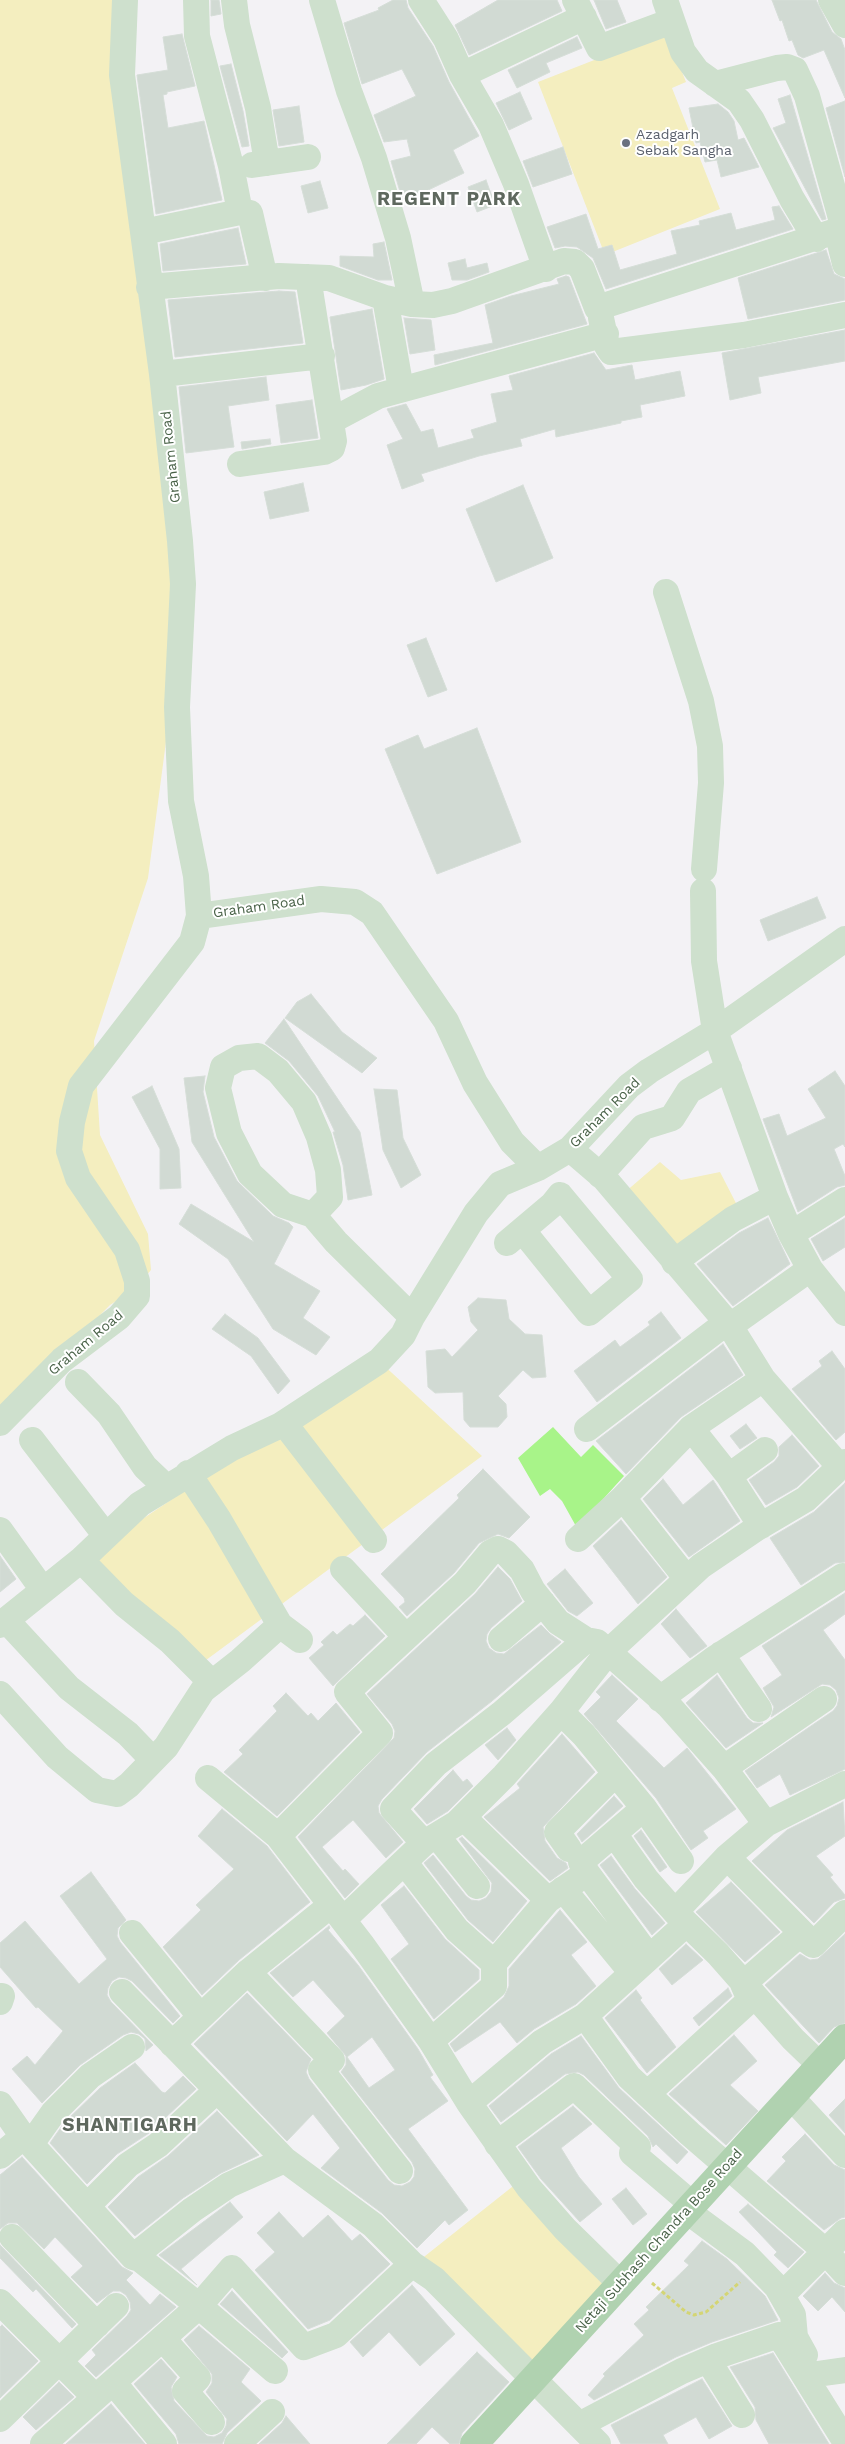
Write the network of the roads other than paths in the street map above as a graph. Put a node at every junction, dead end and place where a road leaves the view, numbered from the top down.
1 (125, 0) edge
2 (196, 0) edge
3 (234, 0) edge
4 (322, 0) edge
5 (421, 0) edge
6 (831, 0) edge
7 (580, 8) edge
8 (668, 10) edge
9 (844, 23) edge
10 (462, 75) junction
11 (715, 84) junction
12 (308, 157) dead end
13 (268, 163) junction
14 (231, 166) junction
15 (240, 212) junction
16 (143, 232) junction
17 (836, 232) edge
18 (845, 264) edge
19 (546, 269) junction
20 (308, 277) junction
21 (265, 278) junction
22 (149, 287) junction
23 (385, 298) junction
24 (412, 304) junction
25 (597, 308) junction
26 (845, 315) edge
27 (606, 334) junction
28 (322, 356) junction
29 (162, 374) junction
30 (401, 390) junction
31 (332, 421) junction
32 (240, 464) dead end
33 (666, 592) dead end
34 (199, 916) junction
35 (845, 939) edge
36 (715, 1032) junction
37 (729, 1068) junction
38 (570, 1149) junction
39 (532, 1171) junction
40 (600, 1175) junction
41 (775, 1197) junction
42 (845, 1200) edge
43 (552, 1205) junction
44 (313, 1215) junction
45 (791, 1234) junction
46 (674, 1262) junction
47 (810, 1268) junction
48 (845, 1313) edge
49 (412, 1317) junction
50 (730, 1326) junction
51 (763, 1379) junction
52 (78, 1382) dead end
53 (0, 1423) edge
54 (284, 1423) junction
55 (587, 1428) dead end
56 (691, 1428) junction
57 (32, 1440) dead end
58 (765, 1450) dead end
59 (842, 1464) edge
60 (188, 1473) junction
61 (729, 1476) junction
62 (166, 1487) junction
63 (623, 1498) junction
64 (761, 1526) junction
65 (0, 1530) edge
66 (106, 1536) junction
67 (578, 1539) dead end
68 (374, 1540) dead end
69 (81, 1560) junction
70 (343, 1569) dead end
71 (843, 1576) dead end
72 (687, 1579) junction
73 (44, 1590) junction
74 (542, 1603) junction
75 (3, 1622) edge
76 (406, 1637) junction
77 (501, 1639) dead end
78 (586, 1640) junction
79 (608, 1652) junction
80 (721, 1654) junction
81 (212, 1683) junction
82 (0, 1694) edge
83 (660, 1699) junction
84 (824, 1699) dead end
85 (759, 1710) dead end
86 (561, 1712) junction
87 (153, 1760) junction
88 (724, 1768) junction
89 (615, 1774) junction
90 (208, 1778) dead end
91 (845, 1784) edge
92 (644, 1808) junction
93 (463, 1817) junction
94 (766, 1824) junction
95 (615, 1835) junction
96 (278, 1836) junction
97 (430, 1840) junction
98 (569, 1849) dead end
99 (727, 1857) junction
100 (681, 1861) dead end
101 (405, 1863) junction
102 (587, 1873) junction
103 (477, 1886) dead end
104 (556, 1895) junction
105 (337, 1912) junction
106 (845, 1913) edge
107 (680, 1918) junction
108 (132, 1933) dead end
109 (813, 1945) junction
110 (494, 1963) junction
111 (640, 1965) junction
112 (248, 1972) junction
113 (743, 1984) junction
114 (122, 1992) dead end
115 (200, 2016) junction
116 (584, 2016) junction
117 (845, 2038) edge
118 (431, 2040) junction
119 (172, 2044) junction
120 (132, 2047) dead end
121 (820, 2065) junction
122 (216, 2091) junction
123 (647, 2094) junction
124 (791, 2097) junction
125 (469, 2103) junction
126 (0, 2104) edge
127 (27, 2140) junction
128 (497, 2144) junction
129 (845, 2155) edge
130 (0, 2156) edge
131 (286, 2160) junction
132 (727, 2167) junction
133 (400, 2171) dead end
134 (87, 2206) junction
135 (690, 2208) junction
136 (845, 2232) edge
137 (12, 2237) dead end
138 (826, 2252) junction
139 (133, 2257) junction
140 (412, 2264) junction
141 (845, 2273) edge
142 (628, 2276) junction
143 (782, 2295) junction
144 (0, 2302) edge
145 (116, 2306) dead end
146 (199, 2306) junction
147 (96, 2325) junction
148 (163, 2339) junction
149 (708, 2360) junction
150 (58, 2361) junction
151 (845, 2370) edge
152 (275, 2371) dead end
153 (817, 2374) junction
154 (532, 2380) junction
155 (104, 2389) junction
156 (272, 2412) dead end
157 (742, 2415) dead end
158 (0, 2419) edge
159 (212, 2422) dead end
160 (845, 2422) edge
161 (579, 2425) junction
162 (845, 2441) edge
163 (43, 2444) edge
164 (164, 2444) edge
165 (237, 2444) edge
166 (474, 2444) edge
167 (598, 2444) edge

1 - 16 street, Graham Road
2 - 14 street
3 - 13 street
4 - 24 street
5 - 10 street
6 - 9 street
7 - 8 street
7 - 10 street
8 - 11 street
10 - 19 street
11 - 17 street
11 - 17 street
12 - 13 street
13 - 14 street
14 - 15 street
15 - 16 street
15 - 21 street
16 - 22 street, Graham Road
17 - 18 street
17 - 25 street
19 - 24 street
19 - 25 street
20 - 21 street
20 - 23 street
20 - 28 street
21 - 22 street
22 - 29 street, Graham Road
23 - 24 street
23 - 30 street
25 - 27 street
26 - 27 street
27 - 30 street
28 - 29 street
28 - 31 street
29 - 34 street, Graham Road
30 - 31 street
31 - 32 street
33 - 36 street
34 - 39 street, Graham Road
34 - 53 street, Graham Road
35 - 36 street, Graham Road
36 - 37 street
36 - 38 street, Graham Road
37 - 40 street
37 - 41 street
38 - 39 street, Graham Road
38 - 40 street
39 - 43 street
39 - 49 street
40 - 46 street
41 - 45 street
41 - 46 street
42 - 45 street
43 - 43 street
44 - 44 street
44 - 49 street
45 - 47 street
46 - 50 street
47 - 48 street
47 - 50 street
49 - 54 street
50 - 51 street
50 - 55 street
51 - 56 street
51 - 59 street
52 - 62 street
54 - 60 street
54 - 68 street
56 - 61 street
56 - 63 street
57 - 66 street
58 - 61 street
59 - 64 street
60 - 62 street
60 - 81 street
61 - 64 street
62 - 66 street
63 - 67 street
63 - 72 street
64 - 72 street
65 - 73 street
66 - 69 street
69 - 73 street
69 - 81 street
70 - 76 street
71 - 80 street
72 - 79 street
73 - 75 street
74 - 76 street
74 - 77 street
74 - 78 street
75 - 87 street
76 - 96 street
78 - 79 street
78 - 97 street
79 - 83 street
79 - 86 street
80 - 83 street
80 - 85 street
81 - 87 street
82 - 87 street
83 - 88 street
84 - 88 street
86 - 89 street
86 - 93 street
88 - 94 street
89 - 92 street
89 - 98 street
90 - 96 street
91 - 94 street
92 - 95 street
92 - 100 street
93 - 97 street
93 - 104 street
94 - 99 street
95 - 102 street
95 - 107 street
96 - 105 street
97 - 101 street
97 - 103 street
99 - 107 street
99 - 109 street
101 - 105 street
101 - 110 street
102 - 104 street
102 - 111 street
104 - 110 street
104 - 111 street
105 - 112 street
105 - 118 street
106 - 109 street
107 - 111 street
107 - 113 street
108 - 115 street
109 - 113 street
110 - 118 street
111 - 116 street
112 - 115 street
112 - 133 street
113 - 121 street
113 - 123 street
114 - 119 street
115 - 119 street
116 - 123 street
116 - 125 street
117 - 121 main road, Netaji Subhash Chandra Bose Road
118 - 125 street
119 - 122 street
120 - 127 street
121 - 124 main road, Netaji Subhash Chandra Bose Road
122 - 131 street
122 - 134 street
123 - 132 street
124 - 129 street
124 - 132 main road, Netaji Subhash Chandra Bose Road
125 - 128 street
126 - 127 street
127 - 130 street
127 - 134 street
128 - 135 street
128 - 142 street
131 - 139 street
131 - 140 street
132 - 135 main road, Netaji Subhash Chandra Bose Road
132 - 138 street
134 - 139 street
135 - 142 main road, Netaji Subhash Chandra Bose Road
135 - 143 street
136 - 138 street
137 - 147 street
138 - 141 street
138 - 143 street
139 - 146 street
140 - 146 street
140 - 154 street
142 - 154 main road, Netaji Subhash Chandra Bose Road
143 - 153 street
144 - 150 street
145 - 147 street
146 - 148 street
146 - 152 street
147 - 150 street
148 - 155 street
148 - 159 street
149 - 157 street
149 - 161 street
149 - 162 street
150 - 155 street
150 - 158 street
151 - 153 street
153 - 160 street
154 - 161 street
154 - 166 main road, Netaji Subhash Chandra Bose Road
155 - 163 street
155 - 164 street
156 - 165 street
161 - 167 street

